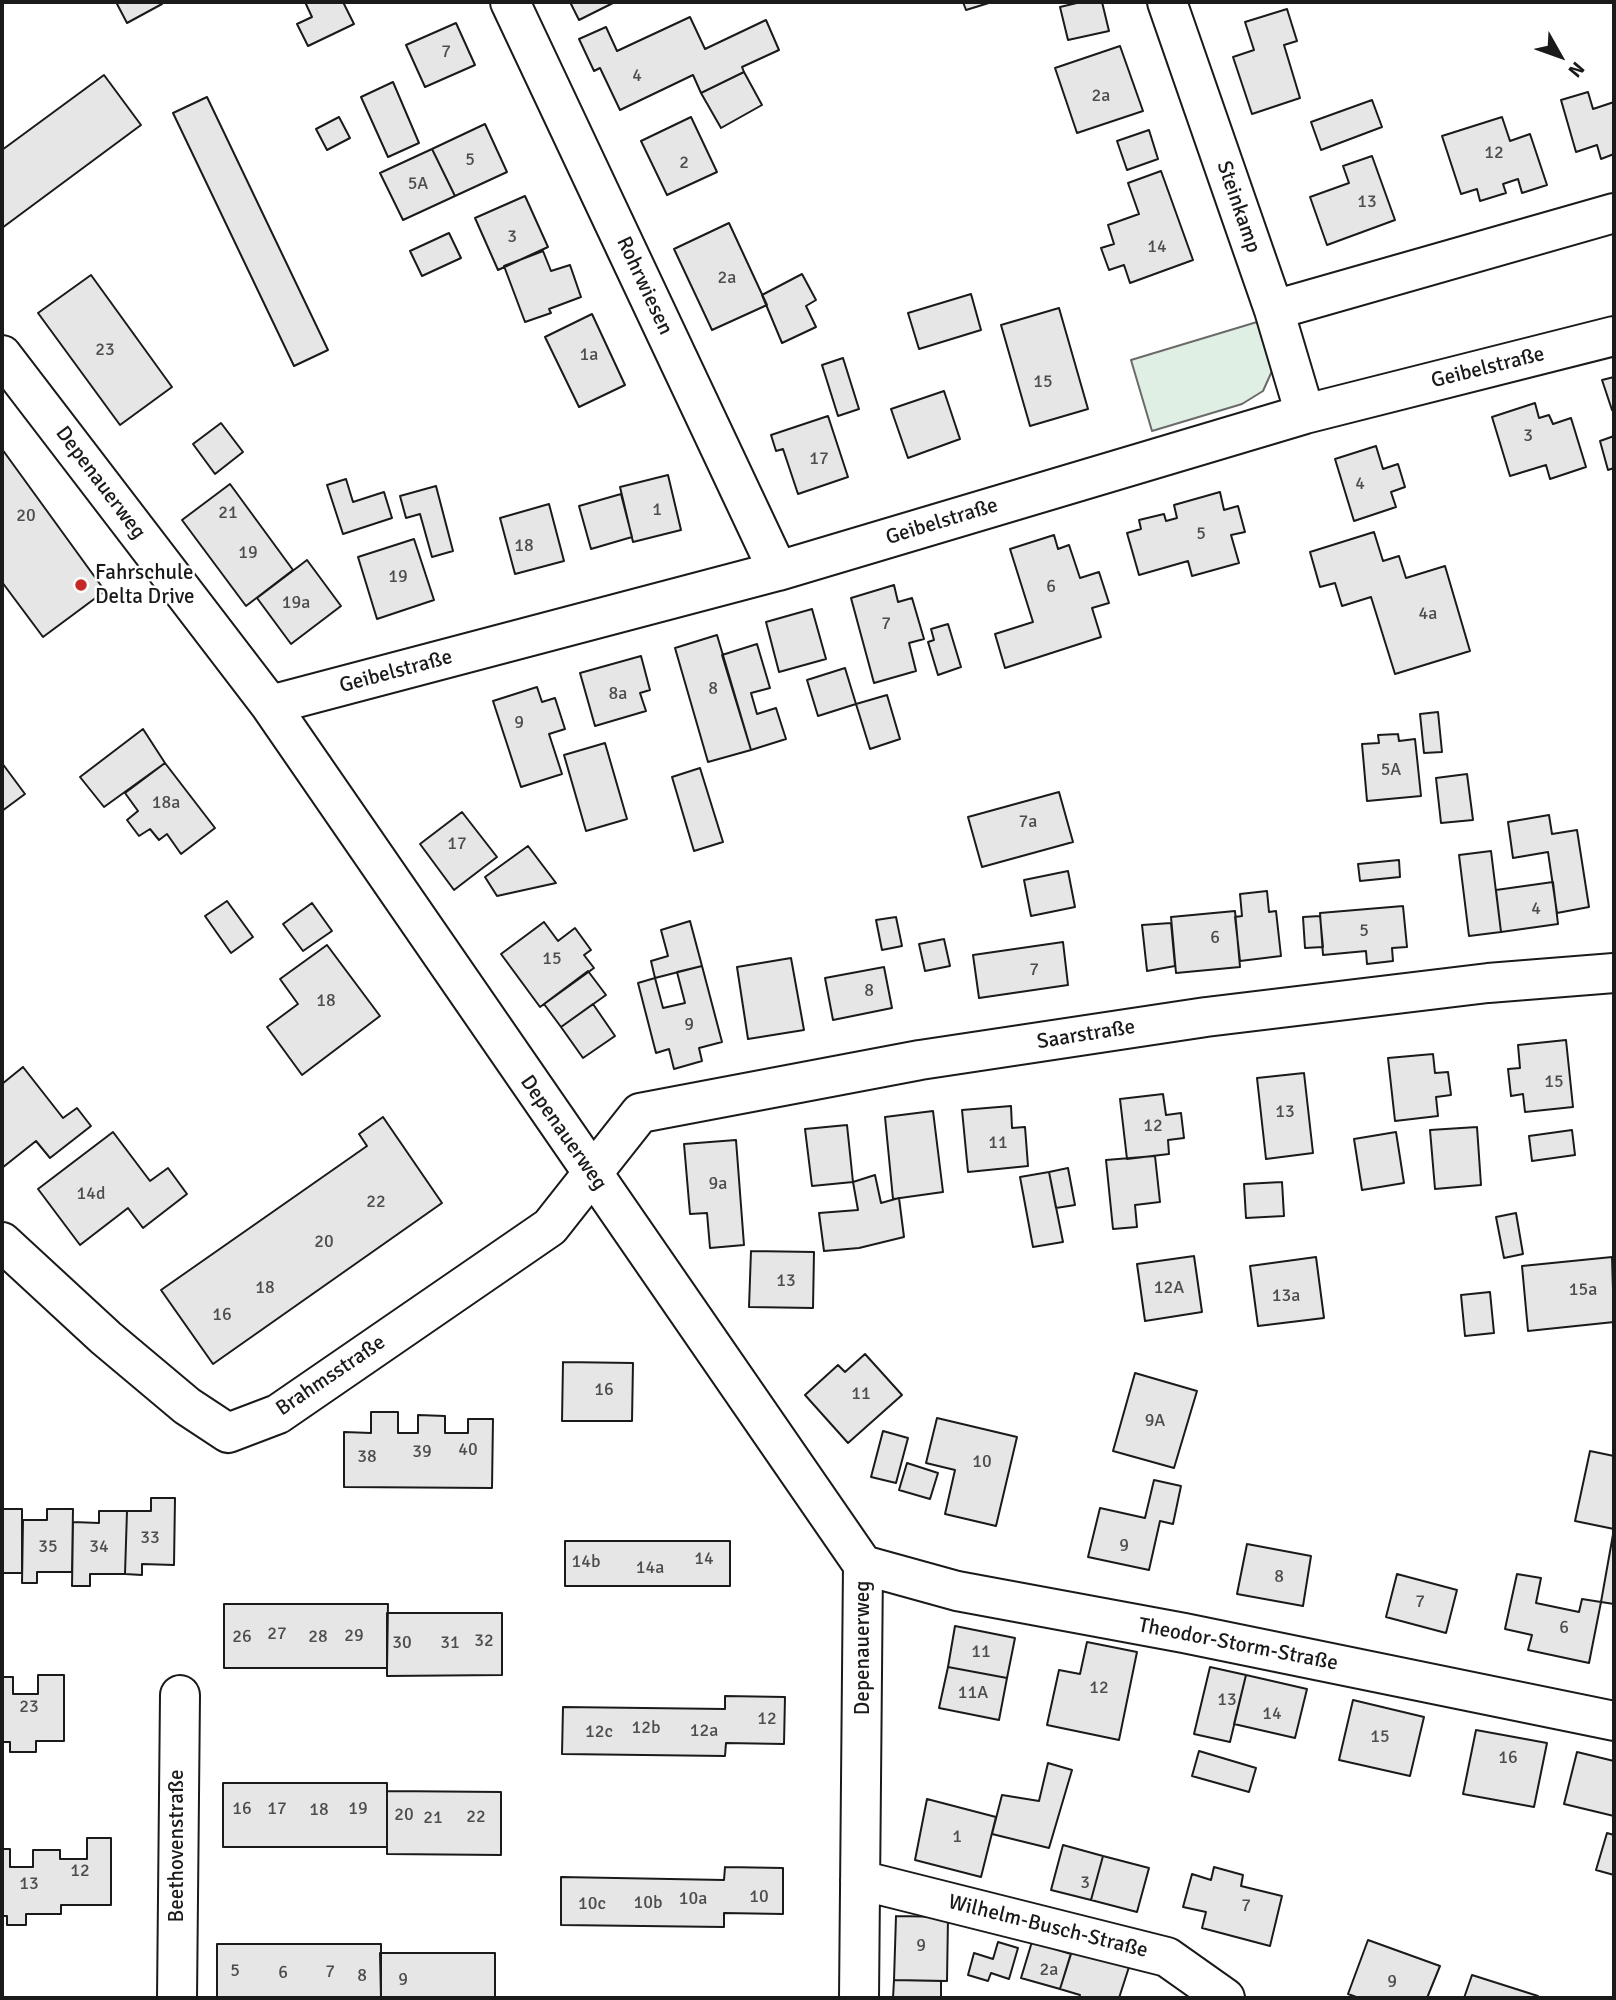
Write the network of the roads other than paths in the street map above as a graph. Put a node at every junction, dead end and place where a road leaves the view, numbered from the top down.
1 (510, 2) edge
2 (1167, 2) edge
3 (1614, 213) edge
4 (1273, 310) junction
5 (1614, 336) edge
6 (2, 355) edge
7 (1305, 414) junction
8 (778, 571) junction
9 (270, 705) junction
10 (1614, 973) edge
11 (591, 1174) junction
12 (2, 1242) edge
13 (863, 1565) junction
14 (180, 1695) dead end
15 (1614, 1721) edge
16 (860, 1880) junction
17 (177, 1998) edge
18 (859, 1998) edge
19 (1225, 1998) edge

1 - 8 street, Rohrwiesen
2 - 4 street, Steinkamp
3 - 4 street
4 - 7 street, Steinkamp
5 - 7 street, Geibelstraße
6 - 9 street, Depenauerweg
7 - 8 street, Geibelstraße
8 - 9 street, Geibelstraße
9 - 11 street, Depenauerweg
10 - 11 street, Saarstraße
11 - 12 street, Brahmsstraße
11 - 13 street, Depenauerweg
13 - 15 street, Theodor-Storm-Straße
13 - 16 street, Depenauerweg
14 - 17 street, Beethovenstraße
16 - 18 street, Depenauerweg
16 - 19 street, Wilhelm-Busch-Straße

